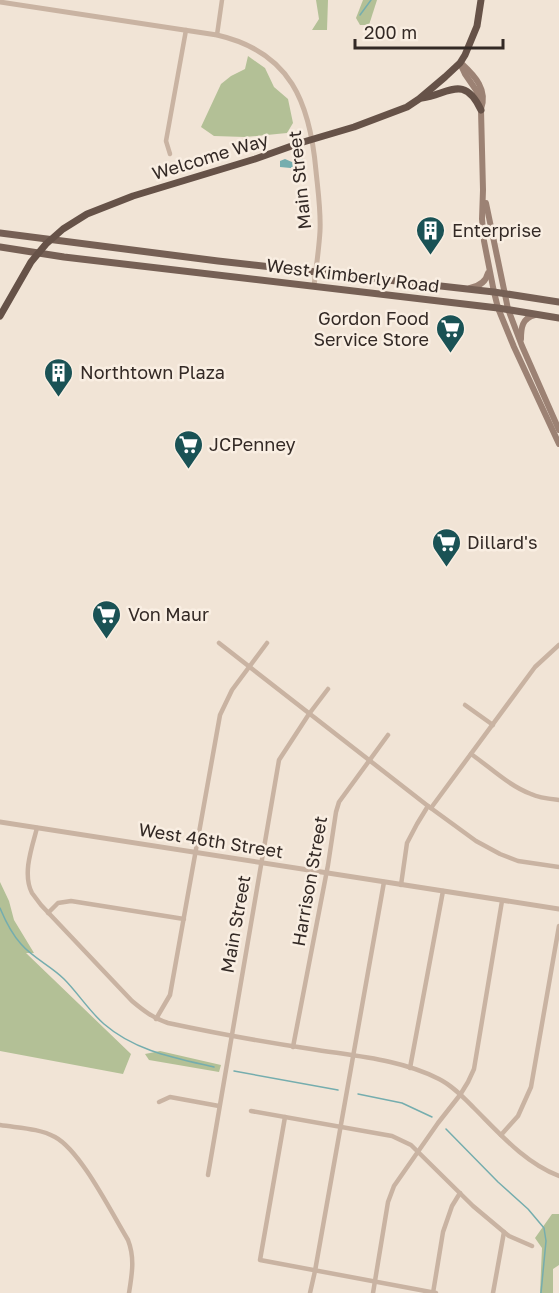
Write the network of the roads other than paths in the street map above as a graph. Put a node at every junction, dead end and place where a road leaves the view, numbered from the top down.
1 (222, 0) edge
2 (481, 0) edge
3 (0, 2) edge
4 (186, 30) junction
5 (217, 35) junction
6 (460, 63) junction
7 (419, 99) junction
8 (481, 110) junction
9 (313, 140) junction
10 (170, 154) dead end
11 (483, 190) junction
12 (0, 232) edge
13 (51, 240) junction
14 (0, 247) edge
15 (146, 252) junction
16 (38, 253) junction
17 (144, 266) junction
18 (489, 269) junction
19 (316, 272) junction
20 (314, 286) junction
21 (460, 288) junction
22 (494, 292) junction
23 (504, 294) junction
24 (559, 302) edge
25 (498, 308) junction
26 (508, 309) junction
27 (538, 314) junction
28 (0, 316) edge
29 (559, 318) edge
30 (522, 346) junction
31 (559, 430) edge
32 (559, 444) edge
33 (219, 643) dead end
34 (267, 643) dead end
35 (559, 645) edge
36 (249, 667) junction
37 (328, 689) dead end
38 (465, 705) dead end
39 (309, 714) junction
40 (492, 725) junction
41 (388, 735) dead end
42 (471, 754) junction
43 (369, 760) junction
44 (559, 800) edge
45 (430, 807) junction
46 (0, 822) edge
47 (37, 828) junction
48 (196, 852) junction
49 (260, 863) junction
50 (559, 867) edge
51 (326, 873) junction
52 (384, 882) junction
53 (401, 885) junction
54 (442, 891) junction
55 (502, 900) junction
56 (559, 909) edge
57 (48, 913) junction
58 (184, 919) junction
59 (559, 926) edge
60 (156, 1019) junction
61 (231, 1036) junction
62 (293, 1047) junction
63 (354, 1056) junction
64 (410, 1068) junction
65 (460, 1095) junction
66 (159, 1101) dead end
67 (219, 1106) junction
68 (251, 1111) dead end
69 (285, 1117) junction
70 (0, 1125) edge
71 (341, 1126) junction
72 (501, 1134) junction
73 (418, 1151) junction
74 (208, 1175) dead end
75 (559, 1176) edge
76 (460, 1193) junction
77 (504, 1232) junction
78 (532, 1246) dead end
79 (315, 1271) junction
80 (374, 1282) junction
81 (129, 1293) edge
82 (310, 1293) edge
83 (372, 1293) edge
84 (434, 1293) edge
85 (493, 1293) edge

1 - 5 street
2 - 6 highway
3 - 4 street, Main Street
4 - 5 street, Main Street
4 - 10 street
5 - 9 street, Main Street
6 - 7 highway, Welcome Way
6 - 8 main road
7 - 8 highway
7 - 9 highway, Welcome Way
8 - 11 main road
9 - 13 highway, Welcome Way
9 - 19 street, Main Street
11 - 18 main road
11 - 23 main road
12 - 13 main road, West Kimberly Road
13 - 15 main road, West Kimberly Road
13 - 16 highway, Welcome Way
14 - 16 main road, West Kimberly Road
15 - 17 street
15 - 19 main road, West Kimberly Road
16 - 17 main road, West Kimberly Road
16 - 28 highway, Welcome Way
17 - 20 main road, West Kimberly Road
18 - 21 main road
18 - 22 main road
19 - 20 street, Main Street
19 - 21 main road, West Kimberly Road
20 - 25 main road, West Kimberly Road
21 - 22 main road, West Kimberly Road
22 - 23 main road, West Kimberly Road
22 - 25 main road
23 - 24 main road, West Kimberly Road
23 - 26 main road
25 - 26 main road, West Kimberly Road
25 - 32 main road
26 - 27 main road, West Kimberly Road
26 - 30 main road
27 - 29 main road, West Kimberly Road
27 - 30 main road
30 - 31 main road
33 - 36 street
34 - 36 street
35 - 40 street
36 - 39 street
36 - 48 street
37 - 39 street, Main Street
38 - 40 street
39 - 43 street
39 - 49 street, Main Street
40 - 42 street
41 - 43 street, Harrison Street
42 - 44 street
42 - 45 street
43 - 45 street
43 - 51 street, Harrison Street
45 - 50 street
45 - 53 street
46 - 47 street, West 46th Street
47 - 48 street, West 46th Street
47 - 57 street
48 - 49 street, West 46th Street
48 - 58 street
49 - 51 street, West 46th Street
49 - 61 street, Main Street
51 - 52 street, West 46th Street
51 - 62 street, Harrison Street
52 - 53 street, West 46th Street
52 - 63 street
53 - 54 street, West 46th Street
54 - 55 street, West 46th Street
54 - 64 street
55 - 56 street, West 46th Street
55 - 65 street
57 - 58 street
57 - 60 street
58 - 60 street
59 - 72 street
60 - 61 street
61 - 62 street
61 - 67 street, Main Street
62 - 63 street
63 - 64 street
63 - 71 street
64 - 65 street
65 - 72 street
65 - 73 street
66 - 67 street
67 - 74 street, Main Street
68 - 69 street
69 - 71 street
69 - 79 street
70 - 81 street
71 - 73 street
71 - 79 street
72 - 75 street
73 - 76 street
73 - 80 street
76 - 77 street
76 - 84 street
77 - 78 street
77 - 85 street
79 - 80 street
79 - 82 street
80 - 83 street
80 - 84 street

